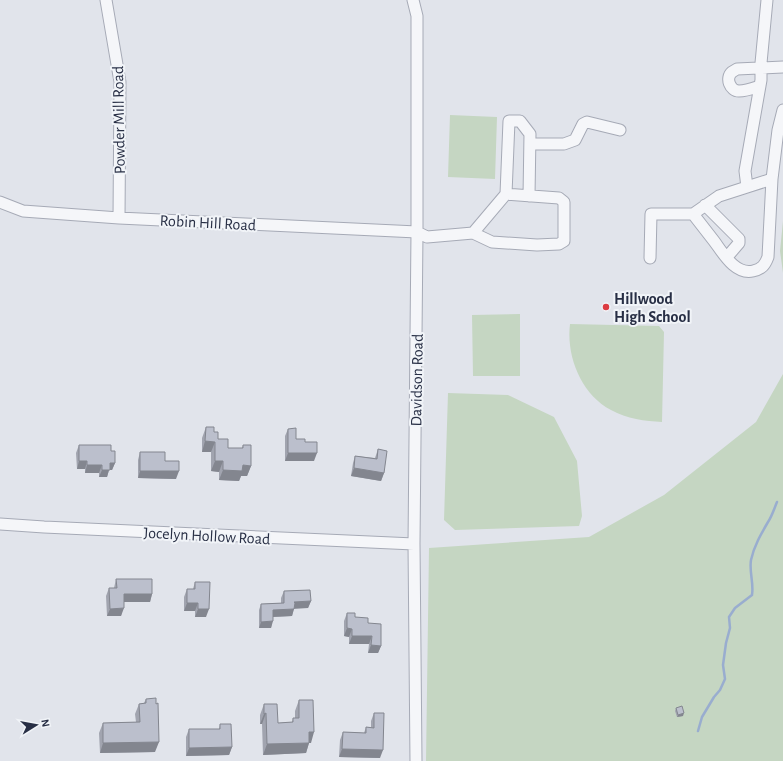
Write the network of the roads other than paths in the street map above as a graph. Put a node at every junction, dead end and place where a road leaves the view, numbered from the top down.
1 (106, 0) edge
2 (413, 0) edge
3 (767, 0) edge
4 (783, 67) edge
5 (761, 68) junction
6 (760, 86) junction
7 (783, 110) edge
8 (620, 130) dead end
9 (530, 144) junction
10 (772, 179) junction
11 (747, 186) junction
12 (506, 194) junction
13 (529, 196) junction
14 (0, 202) edge
15 (705, 206) junction
16 (693, 214) junction
17 (119, 218) junction
18 (417, 232) junction
19 (473, 233) junction
20 (727, 257) junction
21 (650, 258) dead end
22 (0, 524) edge
23 (414, 544) junction
24 (416, 761) edge

1 - 17 street, Powder Mill Road
2 - 18 street, Davidson Road
3 - 5 street
4 - 5 street
5 - 6 street
5 - 6 street
6 - 11 street
7 - 10 street
8 - 9 street
9 - 12 street
9 - 13 street
10 - 11 street
10 - 20 street
11 - 15 street
12 - 13 street
12 - 19 street
13 - 19 street
14 - 17 street, Robin Hill Road
15 - 16 street
15 - 20 street
16 - 20 street
16 - 21 street
17 - 18 street, Robin Hill Road
18 - 19 street, Robin Hill Road
18 - 23 street, Davidson Road
22 - 23 street, Jocelyn Hollow Road
23 - 24 street, Davidson Road

